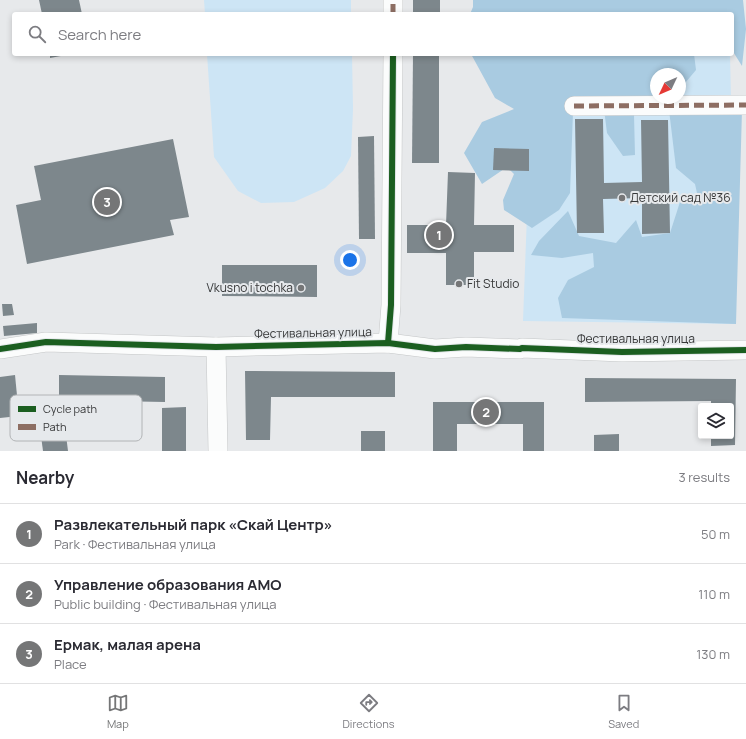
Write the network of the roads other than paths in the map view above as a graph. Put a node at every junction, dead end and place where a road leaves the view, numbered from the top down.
1 (393, 0) edge
2 (393, 12) edge
3 (393, 56) edge
4 (746, 105) edge
5 (574, 106) dead end
6 (388, 343) junction
7 (216, 347) junction
8 (0, 348) edge
9 (746, 350) edge
10 (218, 451) edge

1 - 2 street
3 - 6 street
4 - 5 street
6 - 7 street, Фестивальная улица
6 - 9 street, Фестивальная улица
7 - 8 street, Фестивальная улица
7 - 10 street

